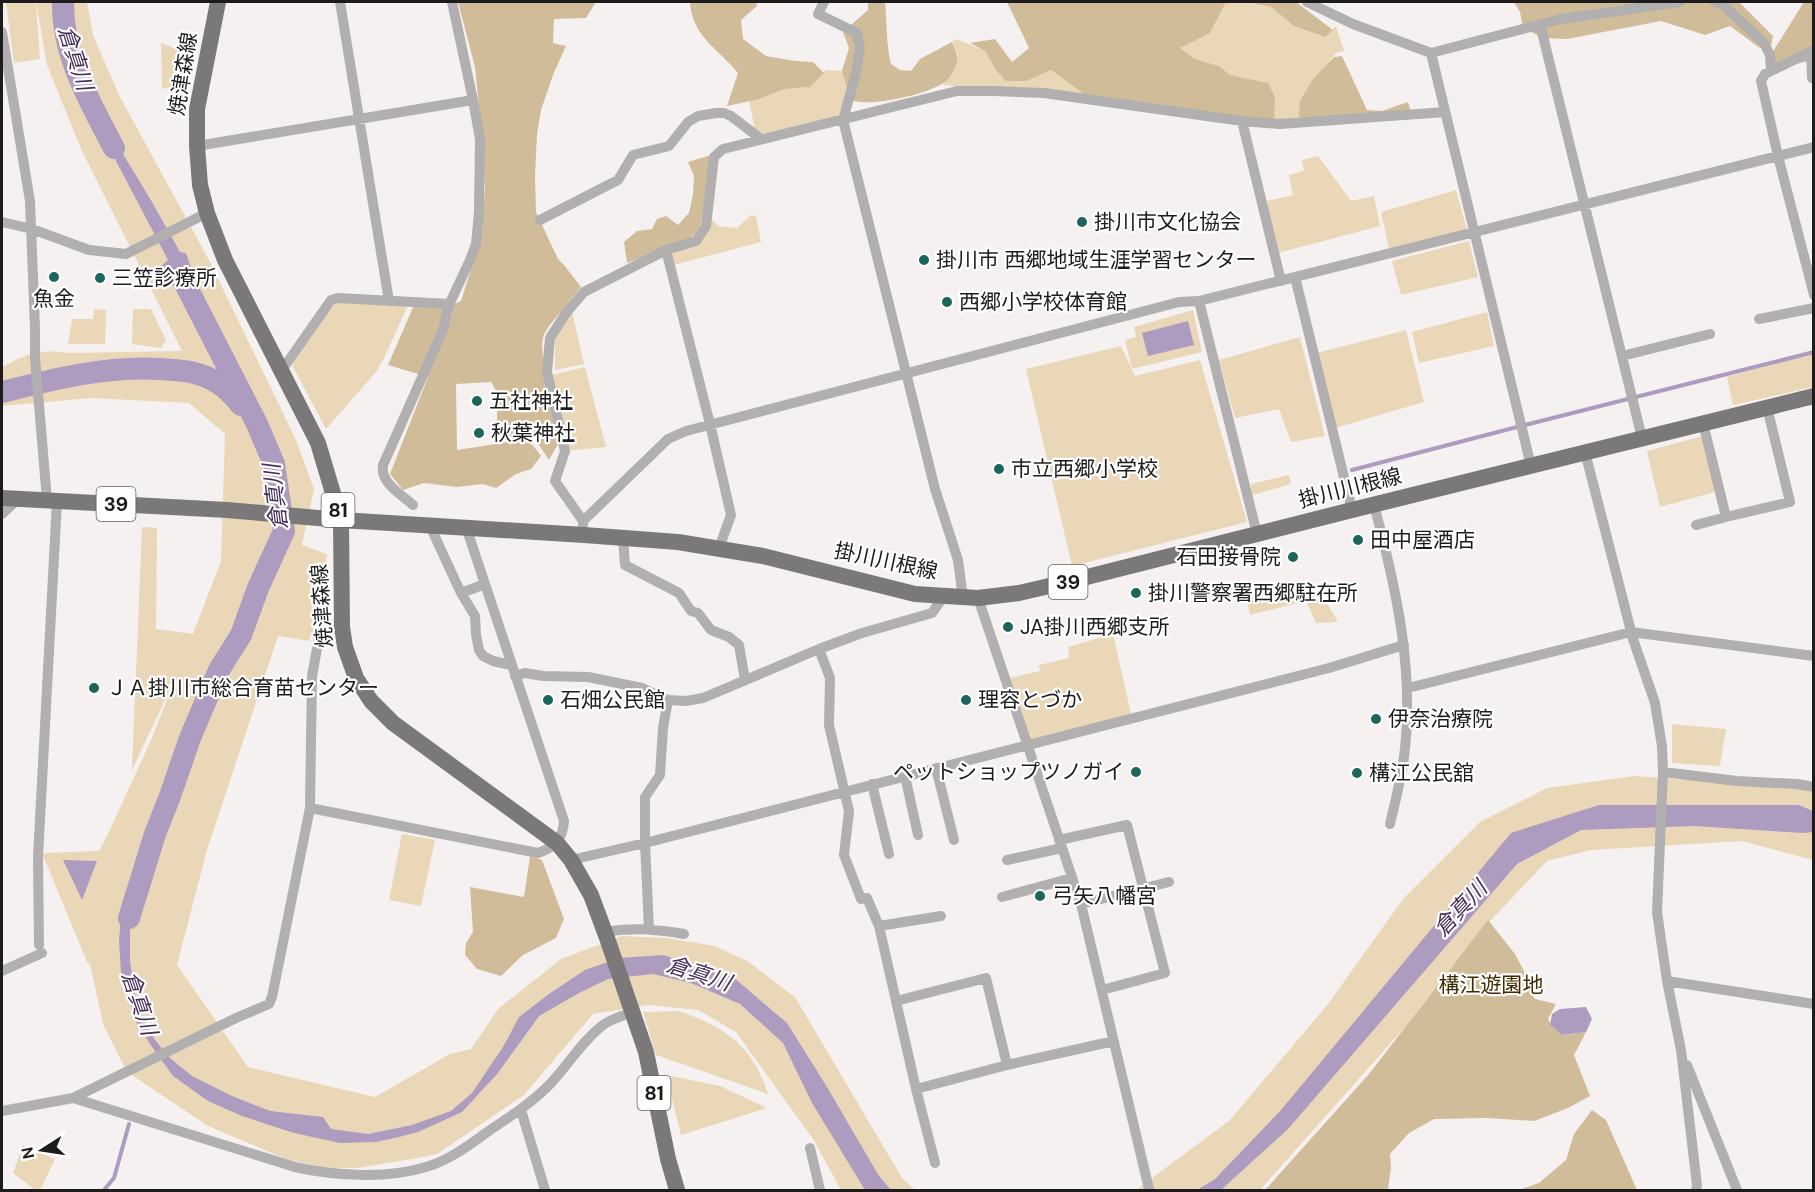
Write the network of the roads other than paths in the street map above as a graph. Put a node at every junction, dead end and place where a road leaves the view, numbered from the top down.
1 (218, 2) edge
2 (340, 2) edge
3 (452, 2) edge
4 (824, 2) edge
5 (1307, 2) edge
6 (1680, 2) edge
7 (1715, 2) edge
8 (1540, 24) junction
9 (2, 32) edge
10 (1812, 50) edge
11 (1431, 53) junction
12 (1771, 71) junction
13 (1814, 79) edge
14 (473, 100) junction
15 (1445, 112) junction
16 (359, 120) junction
17 (843, 120) junction
18 (1242, 120) junction
19 (761, 139) junction
20 (197, 146) junction
21 (1814, 147) edge
22 (1778, 156) junction
23 (1585, 204) junction
24 (207, 213) junction
25 (540, 220) dead end
26 (2, 222) edge
27 (32, 229) junction
28 (1474, 232) junction
29 (666, 249) junction
30 (1295, 277) junction
31 (1281, 281) junction
32 (1814, 295) edge
33 (389, 301) junction
34 (1199, 301) junction
35 (450, 304) junction
36 (1814, 308) edge
37 (1759, 319) dead end
38 (1710, 334) dead end
39 (1622, 356) junction
40 (282, 370) junction
41 (905, 373) junction
42 (1814, 396) edge
43 (1767, 407) junction
44 (1703, 423) junction
45 (710, 424) junction
46 (1642, 438) junction
47 (1585, 452) junction
48 (1531, 466) junction
49 (10, 499) edge
50 (52, 500) junction
51 (413, 505) dead end
52 (1374, 505) junction
53 (1352, 510) junction
54 (2, 514) edge
55 (1726, 517) junction
56 (341, 520) junction
57 (1696, 525) dead end
58 (430, 526) junction
59 (466, 527) junction
60 (584, 528) junction
61 (1257, 534) junction
62 (623, 538) junction
63 (719, 548) junction
64 (485, 584) junction
65 (461, 593) junction
66 (944, 596) junction
67 (970, 598) junction
68 (342, 627) junction
69 (1631, 632) junction
70 (1404, 645) junction
71 (819, 649) junction
72 (1814, 657) edge
73 (513, 671) junction
74 (745, 680) junction
75 (1408, 688) junction
76 (668, 700) junction
77 (1026, 745) junction
78 (936, 768) junction
79 (905, 776) junction
80 (1663, 776) junction
81 (872, 784) junction
82 (1814, 787) edge
83 (845, 791) junction
84 (310, 808) junction
85 (1390, 824) dead end
86 (918, 835) dead end
87 (954, 840) dead end
88 (557, 843) junction
89 (645, 843) junction
90 (1061, 844) junction
91 (889, 854) dead end
92 (571, 860) junction
93 (1007, 860) dead end
94 (1072, 878) junction
95 (1169, 882) dead end
96 (1143, 887) junction
97 (1002, 897) dead end
98 (1081, 904) junction
99 (940, 916) dead end
100 (879, 926) junction
101 (649, 929) junction
102 (684, 934) dead end
103 (606, 935) junction
104 (2, 971) edge
105 (1667, 981) junction
106 (1102, 990) junction
107 (896, 1001) junction
108 (630, 1004) junction
109 (1814, 1004) edge
110 (1114, 1041) junction
111 (1681, 1050) junction
112 (1007, 1065) junction
113 (916, 1089) junction
114 (73, 1098) junction
115 (521, 1110) junction
116 (2, 1111) edge
117 (810, 1148) dead end
118 (936, 1163) dead end
119 (1149, 1189) edge
120 (545, 1191) edge
121 (677, 1191) edge
122 (820, 1191) edge
123 (1696, 1191) edge
124 (1737, 1191) edge

1 - 20 main road, 焼津森線 / 81
2 - 16 street
3 - 14 street
4 - 17 street
5 - 11 street
6 - 8 street
7 - 12 street
8 - 11 street
8 - 23 street
9 - 27 street
10 - 12 street
10 - 13 street
11 - 15 street
12 - 22 street
14 - 16 street
14 - 35 street
15 - 18 street
15 - 28 street
16 - 20 street
16 - 33 street
17 - 18 street
17 - 19 street
17 - 41 street
18 - 31 street
19 - 25 street
19 - 29 street
20 - 24 main road, 焼津森線 / 81
21 - 22 street
22 - 23 street
22 - 32 street
23 - 28 street
23 - 39 street
24 - 27 street
24 - 40 main road, 焼津森線 / 81
26 - 27 street
27 - 50 street
28 - 30 street
28 - 48 street
29 - 45 street
29 - 60 street
30 - 31 street
30 - 53 street
31 - 34 street
33 - 35 street
33 - 40 street
34 - 41 street
34 - 61 street
35 - 51 street
36 - 37 street
38 - 39 street
39 - 46 street
40 - 56 main road, 焼津森線 / 81
41 - 45 street
41 - 67 street
42 - 43 main road, 掛川川根線 / 39
43 - 44 main road, 掛川川根線 / 39
43 - 55 street
44 - 46 main road, 掛川川根線 / 39
44 - 55 street
45 - 60 street
45 - 63 street
46 - 47 main road, 掛川川根線 / 39
47 - 48 main road, 掛川川根線 / 39
47 - 69 street
48 - 52 main road, 掛川川根線 / 39
49 - 50 main road, 掛川川根線 / 39
49 - 54 street
50 - 56 main road, 掛川川根線 / 39
50 - 104 street
52 - 53 main road, 掛川川根線 / 39
52 - 70 street
53 - 61 main road, 掛川川根線 / 39
55 - 57 street
56 - 58 main road, 掛川川根線 / 39
56 - 68 main road, 焼津森線 / 81
58 - 59 main road, 掛川川根線 / 39
58 - 65 street
59 - 60 main road, 掛川川根線 / 39
59 - 64 street
60 - 62 main road, 掛川川根線 / 39
61 - 67 main road, 掛川川根線 / 39
62 - 63 main road, 掛川川根線 / 39
62 - 74 street
63 - 66 main road, 掛川川根線 / 39
64 - 65 street
64 - 73 street
65 - 73 street
66 - 67 main road, 掛川川根線 / 39
66 - 71 street
67 - 77 street
68 - 84 street
68 - 88 main road, 焼津森線 / 81
69 - 72 street
69 - 75 street
69 - 80 street
70 - 75 street
70 - 77 street
71 - 74 street
71 - 83 street
73 - 76 street
73 - 88 street
74 - 76 street
75 - 85 street
76 - 89 street
77 - 78 street
77 - 90 street
78 - 79 street
78 - 87 street
79 - 81 street
79 - 86 street
80 - 82 street
80 - 105 street
81 - 83 street
81 - 91 street
83 - 89 street
83 - 100 street
84 - 88 street
84 - 114 street
88 - 92 main road, 焼津森線 / 81
89 - 92 street
89 - 101 street
90 - 93 street
90 - 94 street
90 - 96 street
92 - 103 main road, 焼津森線 / 81
94 - 97 street
94 - 98 street
95 - 96 street
96 - 98 street
96 - 106 street
98 - 106 street
99 - 100 street
100 - 107 street
101 - 102 street
101 - 103 street
103 - 108 main road, 焼津森線 / 81
105 - 109 street
105 - 111 street
106 - 110 street
107 - 112 street
107 - 113 street
108 - 115 street
108 - 121 main road, 焼津森線 / 81
110 - 112 street
110 - 119 street
111 - 123 street
111 - 124 street
112 - 113 street
113 - 118 street
114 - 115 street
114 - 116 street
115 - 120 street
117 - 122 street

